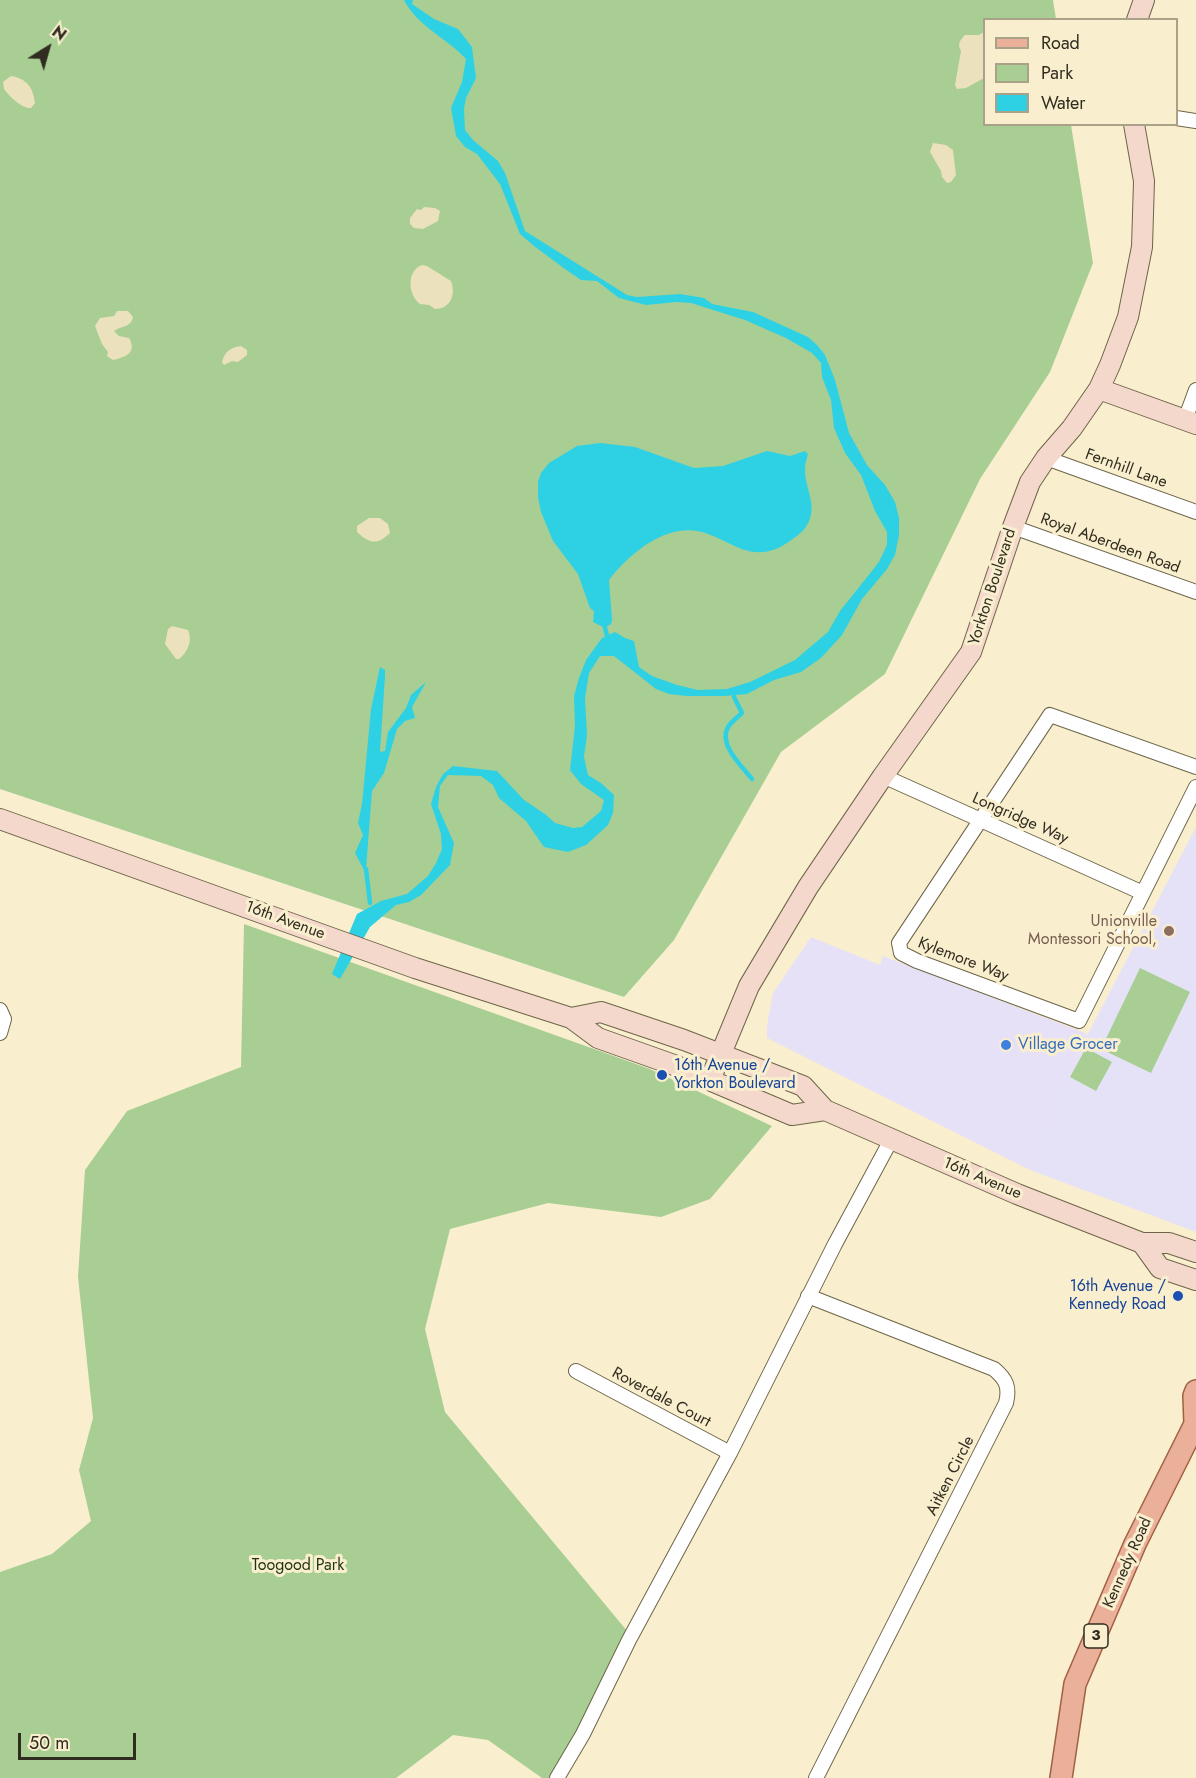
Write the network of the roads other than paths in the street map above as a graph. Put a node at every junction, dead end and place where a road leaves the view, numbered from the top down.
1 (1144, 0) edge
2 (1138, 18) edge
3 (1178, 118) edge
4 (1196, 121) edge
5 (1134, 126) edge
6 (1099, 389) junction
7 (1196, 390) edge
8 (1190, 422) edge
9 (1046, 458) junction
10 (1196, 512) edge
11 (1013, 526) junction
12 (1196, 592) edge
13 (1196, 767) edge
14 (883, 776) junction
15 (1196, 787) edge
16 (0, 819) edge
17 (980, 819) junction
18 (1143, 893) junction
19 (0, 1010) edge
20 (571, 1018) junction
21 (0, 1034) edge
22 (721, 1054) junction
23 (710, 1080) junction
24 (825, 1110) junction
25 (891, 1140) junction
26 (1142, 1243) junction
27 (1196, 1252) edge
28 (1196, 1280) edge
29 (808, 1296) junction
30 (576, 1371) dead end
31 (1196, 1391) edge
32 (1196, 1424) edge
33 (730, 1453) junction
34 (557, 1778) edge
35 (816, 1778) edge
36 (1061, 1778) edge

1 - 2 main road
3 - 4 street
5 - 6 main road, Yorkton Boulevard
6 - 8 main road
6 - 9 main road, Yorkton Boulevard
7 - 8 street
9 - 10 street, Fernhill Lane
9 - 11 main road, Yorkton Boulevard
11 - 12 street, Royal Aberdeen Road
11 - 14 main road, Yorkton Boulevard
13 - 17 street, Kylemore Way
14 - 17 street, Longridge Way
14 - 22 main road, Yorkton Boulevard
15 - 18 street, Kylemore Way
16 - 20 main road, 16th Avenue
17 - 18 street, Longridge Way
17 - 18 street, Kylemore Way
19 - 21 street
20 - 22 main road, 16th Avenue
20 - 23 main road, 16th Avenue
22 - 23 main road, Yorkton Boulevard
22 - 24 main road, 16th Avenue
23 - 24 main road, 16th Avenue
24 - 25 main road, 16th Avenue
25 - 26 main road, 16th Avenue
25 - 29 street
26 - 27 main road, 16th Avenue
26 - 28 main road
29 - 33 street
29 - 35 street, Aitken Circle
30 - 33 street, Roverdale Court
31 - 32 main road, Kennedy Road / 3
32 - 36 main road, Kennedy Road / 3
33 - 34 street

